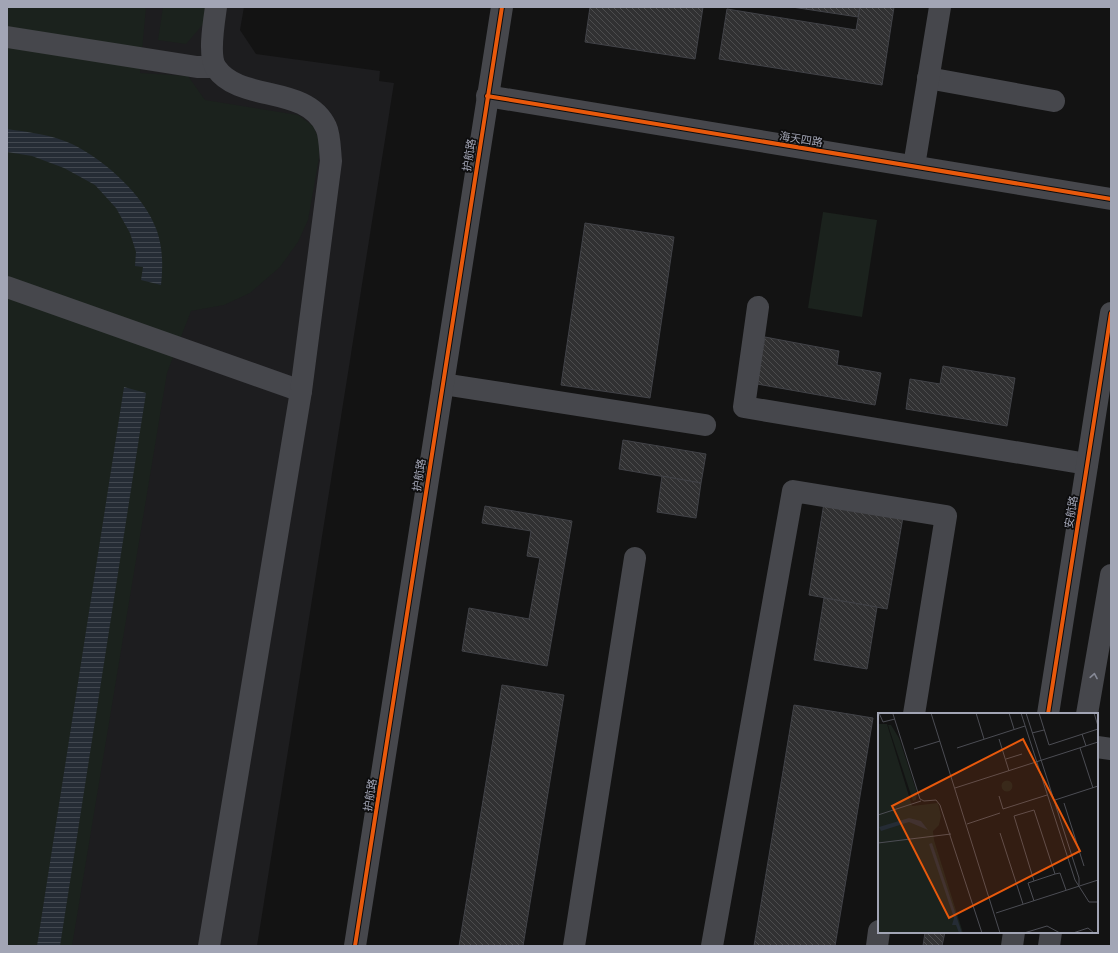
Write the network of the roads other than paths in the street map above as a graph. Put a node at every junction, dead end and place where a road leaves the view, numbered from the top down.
1 (216, 7) edge
2 (502, 7) edge
3 (940, 7) edge
4 (7, 37) edge
5 (215, 67) junction
6 (928, 78) junction
7 (488, 96) junction
8 (1054, 101) dead end
9 (914, 166) junction
10 (1111, 199) edge
11 (7, 287) edge
12 (758, 307) dead end
13 (1111, 313) edge
14 (443, 384) junction
15 (301, 391) junction
16 (705, 425) dead end
17 (1087, 464) junction
18 (635, 558) dead end
19 (1111, 575) edge
20 (914, 713) edge
21 (1048, 713) edge
22 (1087, 713) edge
23 (1098, 747) edge
24 (1111, 750) edge
25 (879, 933) edge
26 (1014, 933) edge
27 (1051, 933) edge
28 (209, 946) edge
29 (355, 946) edge
30 (574, 946) edge
31 (712, 946) edge
32 (876, 946) edge
33 (1012, 946) edge
34 (1049, 946) edge

1 - 5 street
2 - 7 street, 护航路
3 - 6 street
4 - 5 street
5 - 15 street
6 - 8 street
6 - 9 street
7 - 9 street, 海天四路
7 - 14 street, 护航路
9 - 10 street, 海天四路
11 - 15 street
12 - 17 street
13 - 17 street, 安航路
14 - 16 street
14 - 29 street, 护航路
15 - 28 street
17 - 21 street, 安航路
18 - 30 street
22 -> 19 street
20 - 31 street
23 - 24 street
25 - 32 street
26 - 33 street
27 - 34 street

